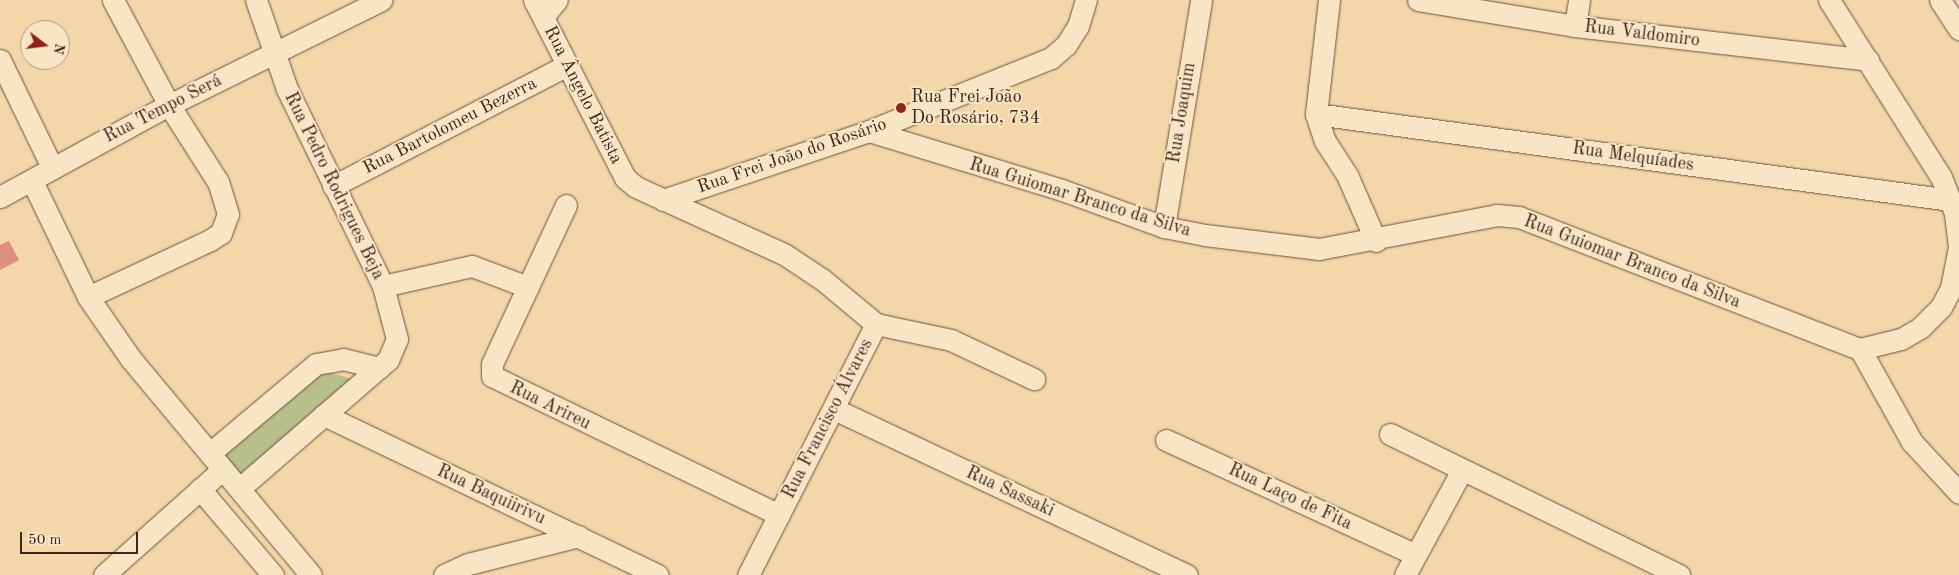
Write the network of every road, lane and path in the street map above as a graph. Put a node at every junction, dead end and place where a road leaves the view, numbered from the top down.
1 (114, 0) edge
2 (256, 0) edge
3 (381, 0) edge
4 (557, 0) edge
5 (1086, 0) edge
6 (1202, 0) edge
7 (1328, 0) edge
8 (1418, 0) edge
9 (1579, 0) edge
10 (1829, 0) edge
11 (1940, 0) edge
12 (538, 9) edge
13 (1575, 26) junction
14 (1959, 29) edge
15 (275, 53) junction
16 (0, 60) edge
17 (1868, 60) junction
18 (567, 66) junction
19 (169, 105) junction
20 (1316, 114) junction
21 (869, 131) junction
22 (52, 167) junction
23 (32, 181) junction
24 (333, 186) junction
25 (0, 197) edge
26 (663, 200) junction
27 (1950, 200) junction
28 (566, 204) dead end
29 (1164, 227) junction
30 (1376, 241) junction
31 (1959, 247) edge
32 (383, 286) junction
33 (528, 287) junction
34 (88, 298) junction
35 (876, 324) junction
36 (1860, 349) junction
37 (379, 368) junction
38 (1034, 379) dead end
39 (834, 409) junction
40 (324, 415) junction
41 (1390, 434) dead end
42 (1166, 440) dead end
43 (210, 453) junction
44 (223, 469) junction
45 (1462, 470) junction
46 (240, 488) junction
47 (200, 489) junction
48 (1959, 493) edge
49 (779, 514) junction
50 (579, 536) junction
51 (1414, 554) junction
52 (104, 575) edge
53 (273, 575) edge
54 (312, 575) edge
55 (444, 575) edge
56 (658, 575) edge
57 (748, 575) edge
58 (1187, 575) edge
59 (1404, 575) edge
60 (1679, 575) edge

1 - 19 street
2 - 15 street, Rua Pedro Rodrigues Beja
3 - 15 street, Rua Tempo Será
4 - 12 street
5 - 21 street, Rua Frei João do Rosário
6 - 29 street, Rua Joaquim
7 - 20 street
8 - 13 street, Rua Valdomiro
9 - 13 street
10 - 17 street
11 - 14 street
12 - 18 street, Rua Ângelo Batista
13 - 17 street, Rua Valdomiro
15 - 19 street, Rua Tempo Será
15 - 24 street, Rua Pedro Rodrigues Beja
16 - 22 street
17 - 27 street
18 - 24 street, Rua Bartolomeu Bezerra
18 - 26 street, Rua Ângelo Batista
19 - 22 street, Rua Tempo Será
19 - 34 street
20 - 27 street, Rua Melquíades
20 - 30 street
21 - 26 street, Rua Frei João do Rosário
21 - 29 street, Rua Guiomar Branco da Silva
22 - 23 street, Rua Tempo Será
23 - 25 street, Rua Tempo Será
23 - 34 street
24 - 32 street, Rua Pedro Rodrigues Beja
26 - 35 street, Rua Francisco Álvares
27 - 31 street
28 - 33 street, Rua Arireu
29 - 30 street, Rua Guiomar Branco da Silva
30 - 36 street, Rua Guiomar Branco da Silva
31 - 36 street
32 - 33 street
32 - 37 street, Rua Pedro Rodrigues Beja
33 - 49 street, Rua Arireu
34 - 43 street
35 - 38 street
35 - 39 street, Rua Francisco Álvares
36 - 48 street
37 - 40 street
37 - 43 street
39 - 49 street, Rua Francisco Álvares
39 - 58 street, Rua Sassaki
40 - 46 street
40 - 50 street, Rua Baquiirivu
41 - 45 street
42 - 51 street, Rua Laço de Fita
43 - 44 street
44 - 46 street
44 - 47 street
45 - 51 street
45 - 60 street
46 - 54 street
47 - 52 street
47 - 53 street
49 - 57 street, Rua Francisco Álvares
50 - 55 street
50 - 56 street, Rua Baquiirivu
51 - 59 street

